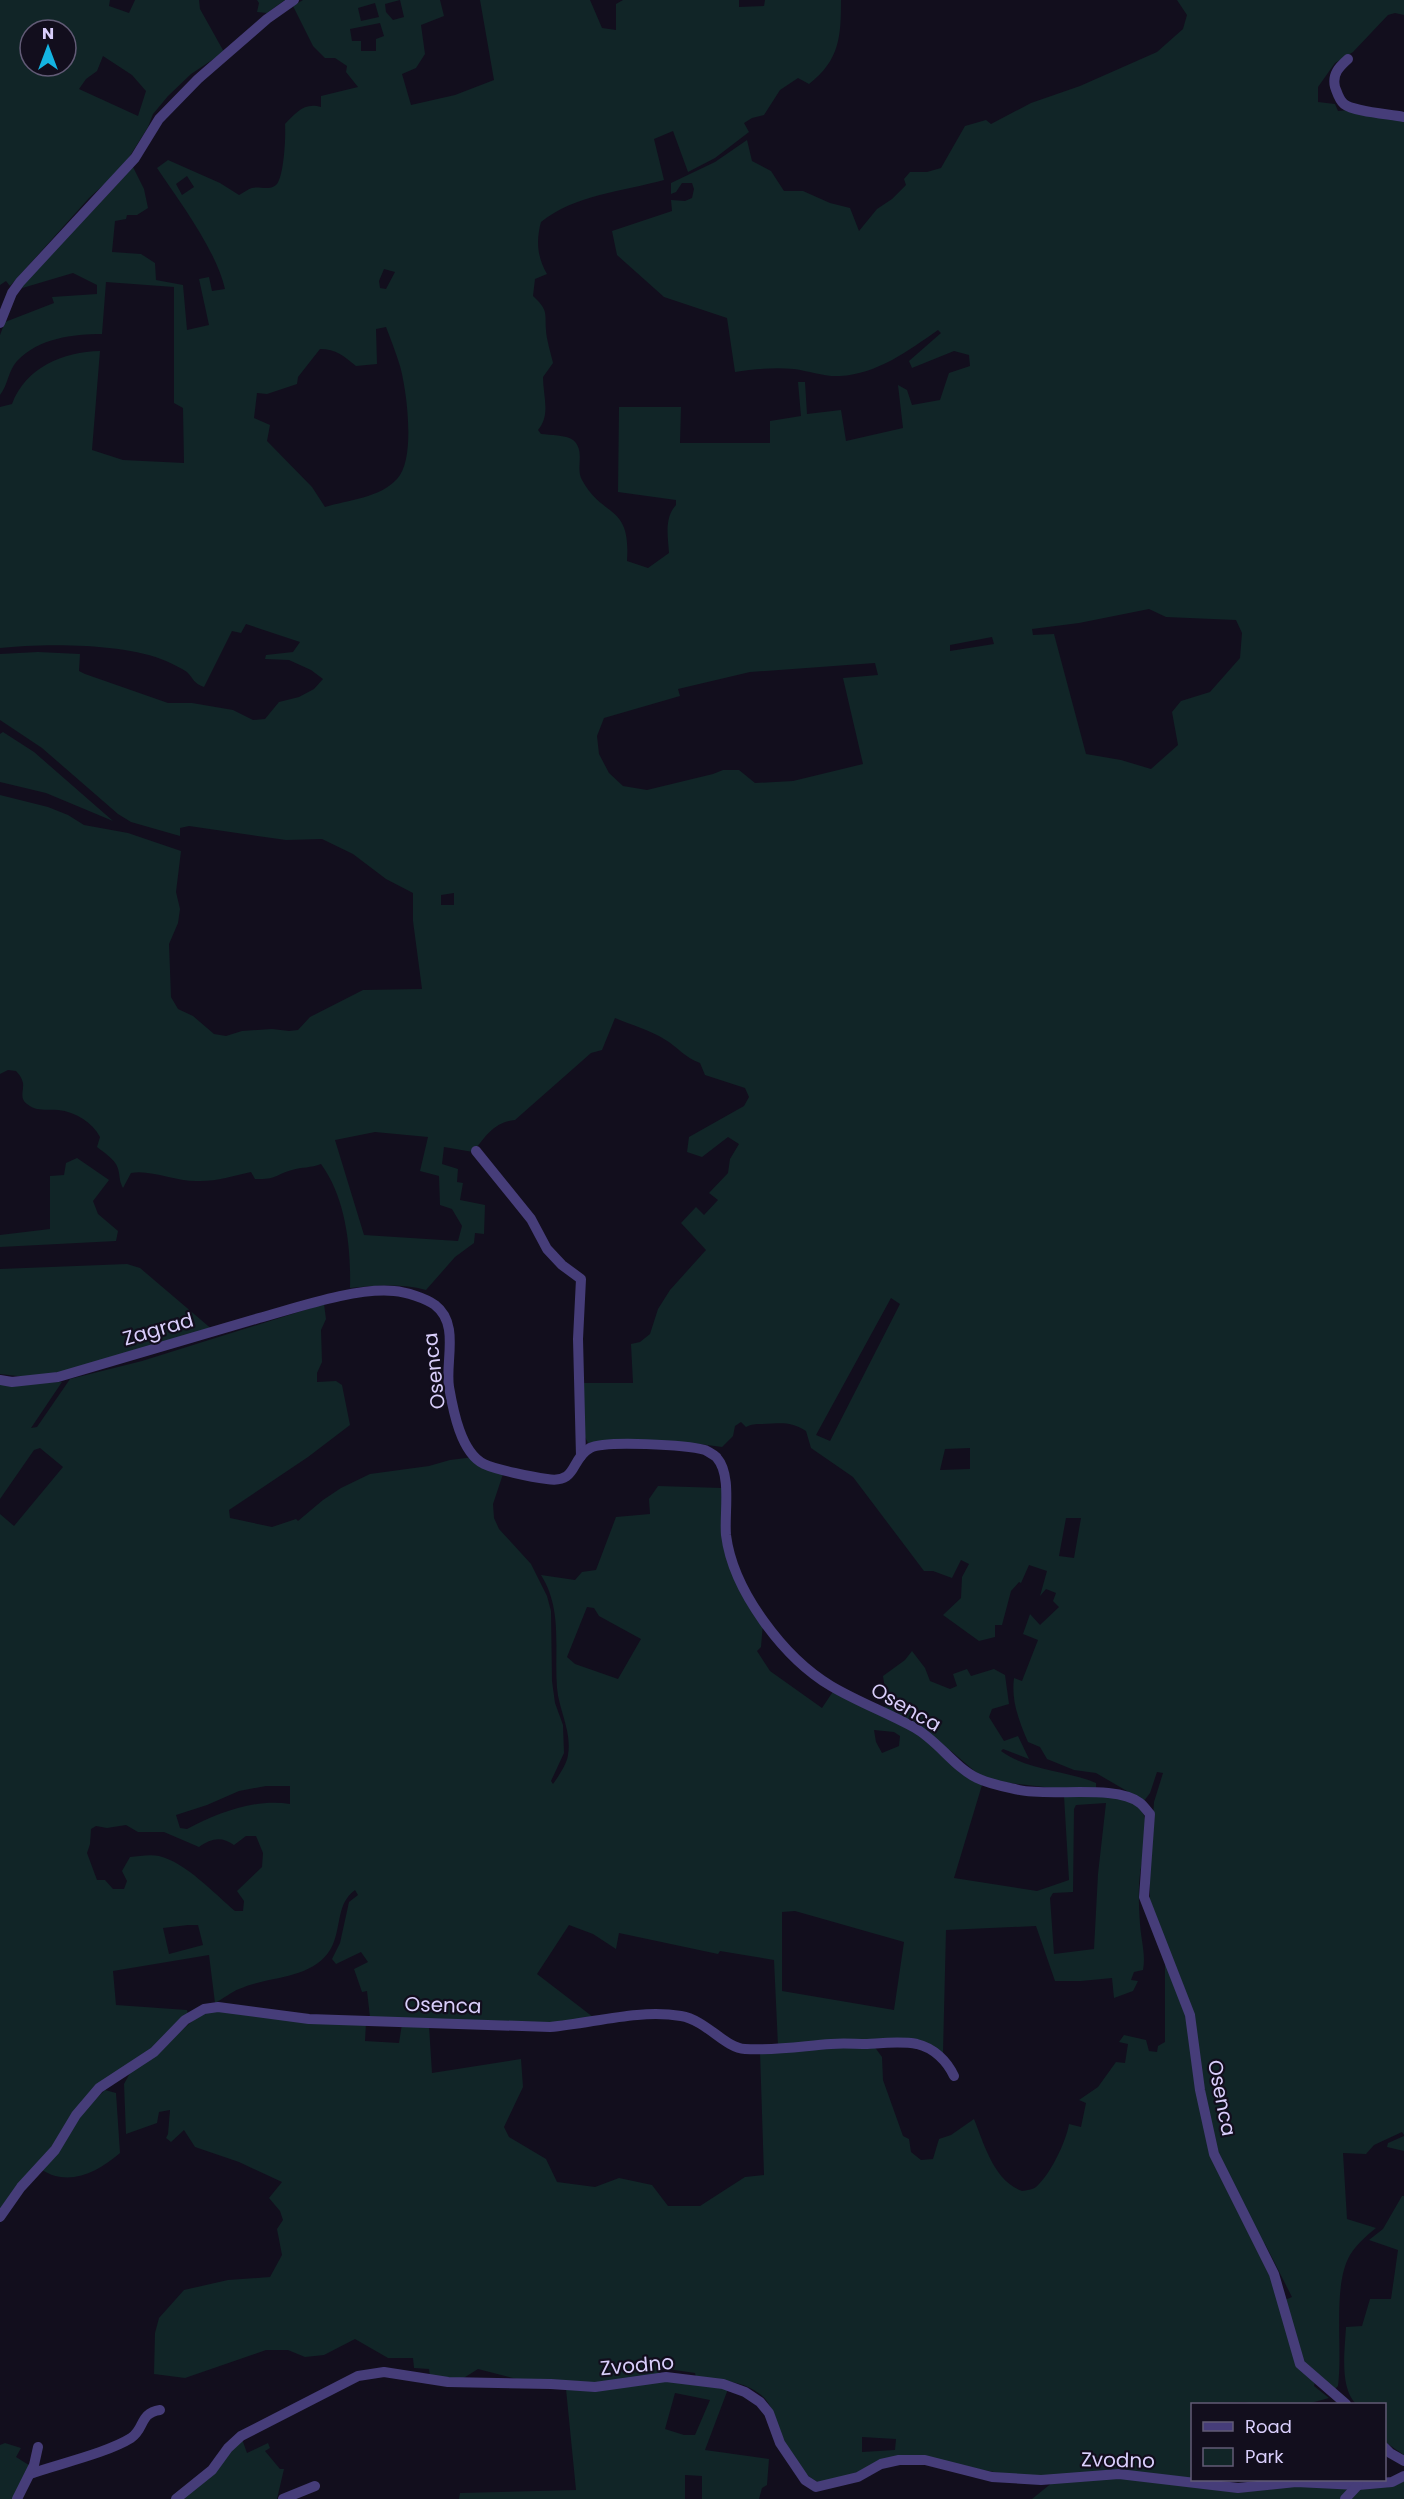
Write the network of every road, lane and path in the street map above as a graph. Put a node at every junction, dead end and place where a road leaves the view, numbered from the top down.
1 (294, 0) edge
2 (1348, 59) dead end
3 (1404, 117) edge
4 (0, 322) edge
5 (476, 1151) dead end
6 (325, 1299) joint
7 (0, 1380) edge
8 (581, 1456) junction
9 (954, 2076) dead end
10 (0, 2217) edge
11 (1345, 2403) edge
12 (160, 2410) dead end
13 (38, 2447) dead end
14 (1386, 2448) edge
15 (1404, 2461) edge
16 (30, 2474) junction
17 (1404, 2476) edge
18 (1358, 2485) junction
19 (315, 2486) dead end
20 (17, 2499) edge
21 (176, 2499) edge
22 (283, 2499) edge
23 (1345, 2499) edge

1 - 4 street
2 - 3 street
5 - 8 street
6 - 7 street, Zagrad
6 - 8 street, Osenca
8 - 11 street, Osenca
9 - 10 street, Osenca
12 - 16 street
13 - 16 street
14 - 15 street
16 - 20 street
17 - 18 street, Zvodno
18 - 21 street, Zvodno
18 - 23 street
19 - 22 street

